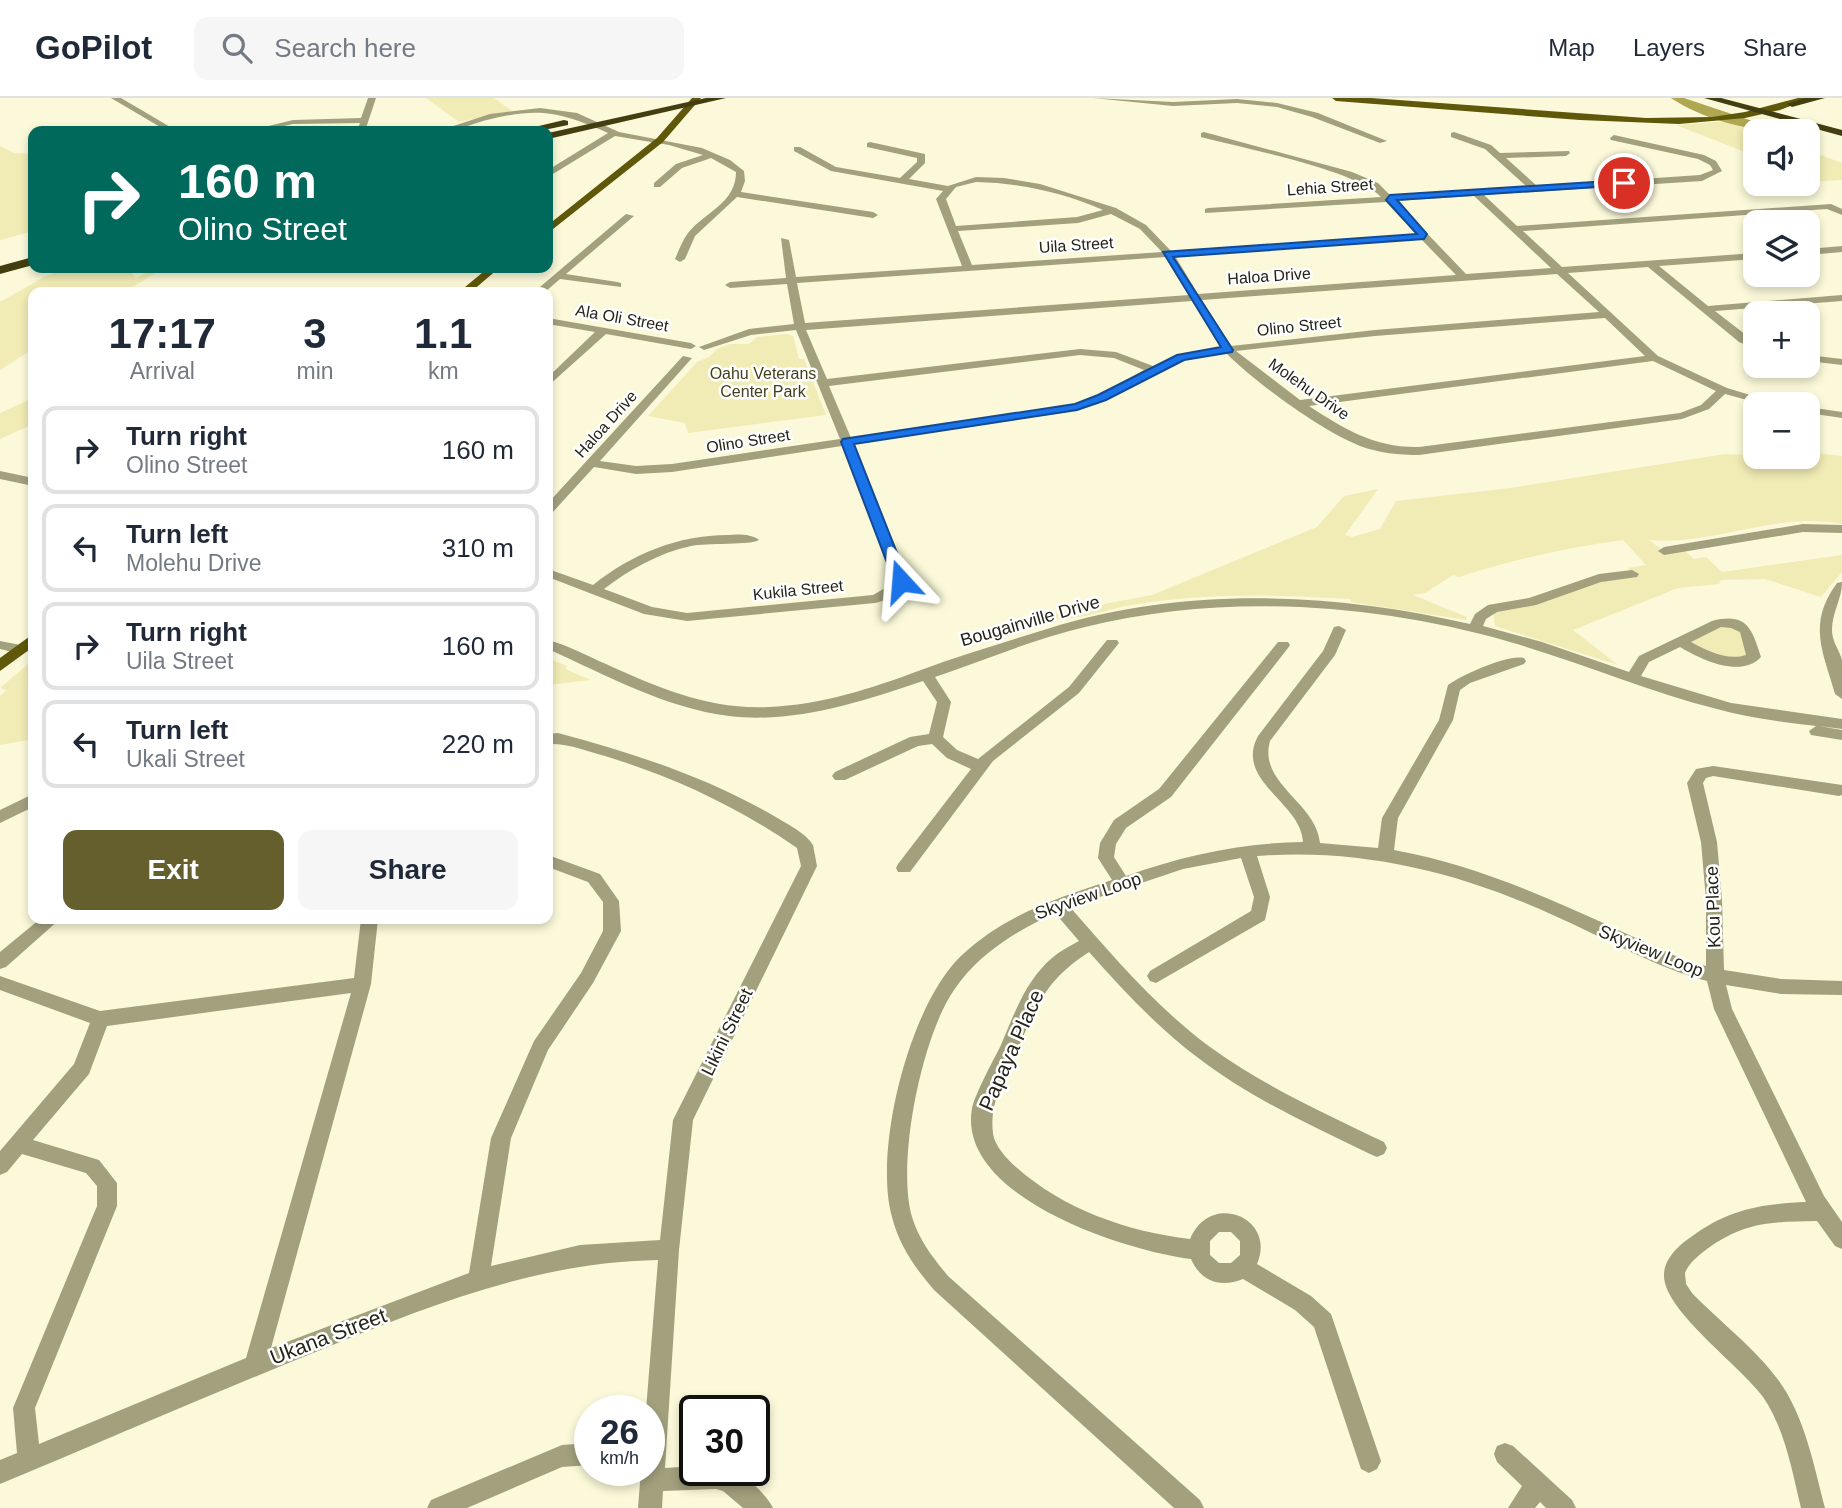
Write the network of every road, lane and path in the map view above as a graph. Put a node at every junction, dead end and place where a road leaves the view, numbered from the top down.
1 (115, 98) edge
2 (372, 98) edge
3 (675, 98) edge
4 (683, 98) edge
5 (697, 98) edge
6 (721, 98) edge
7 (1097, 98) edge
8 (1336, 98) edge
9 (1406, 98) edge
10 (1709, 98) edge
11 (1745, 98) edge
12 (1753, 98) edge
13 (1807, 98) edge
14 (1820, 98) edge
15 (1774, 99) edge
16 (1143, 100) edge
17 (1791, 104) junction
18 (1687, 116) junction
19 (364, 120) junction
20 (164, 126) edge
21 (275, 126) edge
22 (362, 126) edge
23 (458, 126) edge
24 (549, 126) edge
25 (1842, 126) edge
26 (614, 133) junction
27 (1842, 133) edge
28 (553, 135) edge
29 (1205, 135) dead end
30 (1454, 135) dead end
31 (1614, 138) dead end
32 (647, 139) junction
33 (660, 141) junction
34 (1383, 141) dead end
35 (870, 145) dead end
36 (797, 149) dead end
37 (1566, 153) dead end
38 (710, 155) junction
39 (1500, 156) junction
40 (553, 171) edge
41 (902, 181) junction
42 (657, 185) dead end
43 (947, 189) junction
44 (1535, 189) junction
45 (1475, 191) junction
46 (736, 194) junction
47 (1390, 198) junction
48 (1113, 210) junction
49 (1208, 211) dead end
50 (1842, 212) edge
51 (553, 214) edge
52 (873, 215) dead end
53 (629, 216) dead end
54 (553, 226) edge
55 (953, 229) junction
56 (1515, 229) junction
57 (1424, 236) junction
58 (784, 240) dead end
59 (28, 250) edge
60 (1842, 250) edge
61 (1820, 251) edge
62 (1167, 254) junction
63 (1743, 257) edge
64 (0, 258) edge
65 (680, 259) dead end
66 (28, 262) edge
67 (1651, 264) junction
68 (968, 268) junction
69 (0, 270) edge
70 (1559, 270) junction
71 (488, 273) edge
72 (558, 276) junction
73 (1464, 278) junction
74 (790, 281) junction
75 (617, 285) dead end
76 (730, 285) dead end
77 (470, 287) edge
78 (545, 287) edge
79 (1194, 298) junction
80 (1842, 298) edge
81 (1706, 309) junction
82 (1605, 315) junction
83 (553, 322) edge
84 (800, 327) junction
85 (553, 330) edge
86 (599, 335) junction
87 (1743, 340) edge
88 (704, 347) joint
89 (1228, 350) junction
90 (686, 353) junction
91 (1654, 358) junction
92 (1820, 359) edge
93 (1842, 362) edge
94 (1153, 370) junction
95 (553, 378) edge
96 (825, 383) junction
97 (1723, 390) junction
98 (1743, 395) edge
99 (1302, 403) junction
100 (1820, 412) edge
101 (1842, 415) edge
102 (847, 442) junction
103 (592, 463) junction
104 (0, 475) edge
105 (28, 481) edge
106 (553, 505) edge
107 (1842, 529) edge
108 (753, 540) dead end
109 (1681, 548) junction
110 (1664, 551) dead end
111 (1694, 559) dead end
112 (1632, 574) dead end
113 (553, 575) edge
114 (1842, 586) edge
115 (595, 590) junction
116 (1475, 628) junction
117 (1339, 630) dead end
118 (1681, 642) junction
119 (1112, 643) dead end
120 (27, 644) edge
121 (0, 645) edge
122 (1283, 645) dead end
123 (553, 646) edge
124 (1832, 657) junction
125 (1519, 662) dead end
126 (0, 666) edge
127 (1842, 670) edge
128 (925, 674) junction
129 (1632, 678) junction
130 (1657, 687) junction
131 (1842, 694) edge
132 (1842, 724) edge
133 (1842, 735) edge
134 (553, 738) edge
135 (935, 738) junction
136 (981, 767) junction
137 (840, 775) dead end
138 (1839, 790) dead end
139 (28, 803) edge
140 (0, 817) edge
141 (1312, 850) junction
142 (1247, 852) junction
143 (1385, 856) junction
144 (553, 863) edge
145 (904, 868) dead end
146 (1122, 883) junction
147 (1057, 904) junction
148 (45, 924) edge
149 (369, 924) edge
150 (1091, 942) junction
151 (0, 961) edge
152 (1156, 976) dead end
153 (1715, 977) junction
154 (0, 983) edge
155 (362, 984) junction
156 (1842, 988) edge
157 (100, 1019) junction
158 (19, 1145) junction
159 (1377, 1149) dead end
160 (0, 1166) edge
161 (1822, 1211) junction
162 (1842, 1239) edge
163 (668, 1250) junction
164 (1199, 1250) junction
165 (1245, 1268) junction
166 (479, 1276) junction
167 (255, 1365) junction
168 (656, 1395) edge
169 (1505, 1454) dead end
170 (574, 1455) edge
171 (29, 1460) junction
172 (1369, 1461) dead end
173 (0, 1472) edge
174 (665, 1479) edge
175 (1538, 1485) junction
176 (653, 1486) edge
177 (439, 1508) edge
178 (650, 1508) edge
179 (761, 1508) edge
180 (1192, 1508) edge
181 (1520, 1508) edge
182 (1564, 1508) edge
183 (1813, 1508) edge

1 - 20 street
2 - 19 street
3 - 24 highway
4 - 32 main road
5 - 33 main road
6 - 28 highway
7 - 16 street
8 - 18 main road
9 - 18 main road
10 - 27 highway
11 - 25 highway
12 - 25 highway
13 - 17 main road
14 - 17 highway
15 - 18 main road
16 - 34 street
17 - 18 main road
19 - 21 street
19 - 22 street
23 - 26 street
26 - 32 street
26 - 40 street
29 - 47 street
30 - 39 street
31 - 44 street, Lehia Street
32 - 33 street
32 - 51 main road
33 - 38 street
33 - 54 main road
35 - 41 street
36 - 41 street
37 - 39 street
38 - 42 street
38 - 46 street
39 - 44 street
41 - 43 street
43 - 48 street, Molehu Drive
43 - 55 street
44 - 45 street, Lehia Street
45 - 47 street, Lehia Street
45 - 56 street
46 - 52 street
46 - 65 street
47 - 49 street, Lehia Street
47 - 57 street
48 - 55 street
48 - 62 street, Molehu Drive
50 - 56 street
53 - 72 street
55 - 68 street
56 - 70 street
57 - 62 street, Uila Street
57 - 73 street
58 - 74 street, Kukila Street
59 - 64 highway
60 - 61 street
62 - 68 street, Uila Street
62 - 79 street, Molehu Drive
63 - 67 street, Haloa Drive
66 - 69 highway
67 - 70 street, Haloa Drive
67 - 81 street
68 - 74 street, Uila Street
70 - 73 street, Haloa Drive
70 - 82 street
71 - 77 main road
72 - 75 street
72 - 78 street
73 - 79 street, Haloa Drive
74 - 76 street, Uila Street
74 - 84 street, Kukila Street
79 - 84 street, Haloa Drive
79 - 89 street, Molehu Drive
80 - 81 street
81 - 87 street
82 - 89 street, Olino Street
82 - 91 street
83 - 86 street, Ala Oli Street
84 - 88 street, Haloa Drive
84 - 96 street, Kukila Street
85 - 86 street, Ala Oli Street
86 - 90 street, Ala Oli Street
86 - 95 street
88 - 90 street, Ala Oli Street
89 - 94 street, Olino Street
89 - 99 street, Molehu Drive
90 - 103 street, Haloa Drive
91 - 97 street
91 - 99 street
92 - 93 street
94 - 96 street
94 - 102 street, Olino Street
96 - 102 street, Kukila Street
97 - 98 street
97 - 99 street, Molehu Drive
100 - 101 street
102 - 103 street, Olino Street
102 - 115 street, Kukila Street
103 - 106 street, Haloa Drive
104 - 105 street
107 - 109 street
108 - 115 street
109 - 110 street
109 - 111 street
112 - 116 street
113 - 115 street, Kukila Street
114 - 124 street
116 - 128 street, Bougainville Drive
116 - 129 street, Bougainville Drive
117 - 141 street
118 - 118 street
118 - 129 street
119 - 136 street
120 - 121 street
120 - 126 main road
122 - 146 street
123 - 128 street, Bougainville Drive
124 - 127 street
124 - 131 street
125 - 143 street
128 - 135 street
129 - 130 street, Bougainville Drive
130 - 132 street
130 - 133 street
134 - 163 street, Likini Street
135 - 136 street
135 - 137 street
136 - 145 street
138 - 153 street, Kou Place
139 - 140 street
141 - 142 street, Skyview Loop
141 - 143 street, Skyview Loop
142 - 146 street, Skyview Loop
142 - 152 street
143 - 153 street, Skyview Loop
144 - 166 street
146 - 147 street, Skyview Loop
147 - 150 street
147 - 180 street, Skyview Loop
148 - 151 street
149 - 155 street
150 - 159 street
150 - 164 street, Papaya Place
153 - 156 street, Skyview Loop
153 - 161 street, Kou Place
154 - 157 street
155 - 157 street
155 - 167 street
157 - 158 street
158 - 160 street
158 - 171 street
161 - 162 street, Kou Place
161 - 183 street
163 - 166 street, Ukana Street
163 - 168 street, Likini Street
164 - 165 street
164 - 165 street
165 - 172 street
166 - 167 street, Ukana Street
167 - 171 street, Ukana Street
169 - 175 street
170 - 177 street
171 - 173 street, Ukana Street
174 - 179 street
175 - 181 street
175 - 182 street
176 - 178 street, Likini Street

